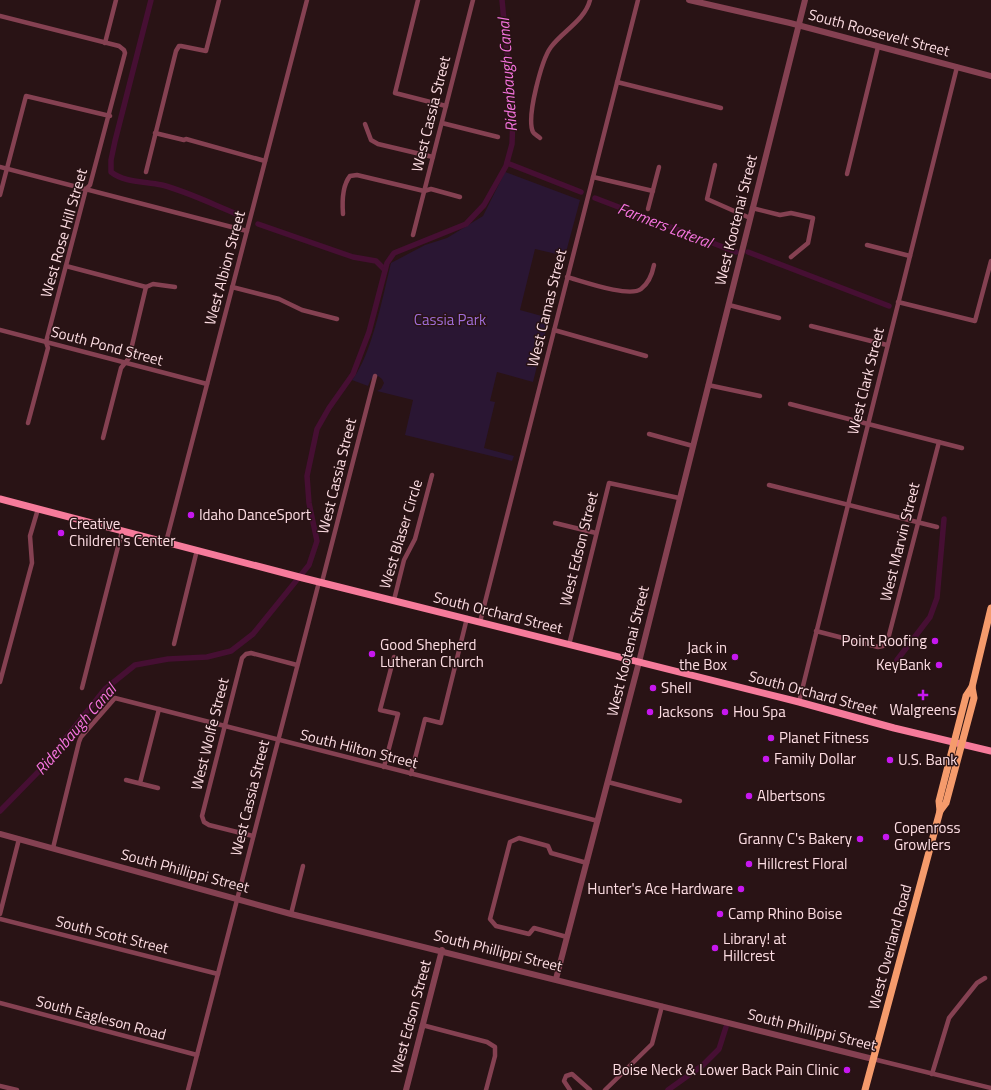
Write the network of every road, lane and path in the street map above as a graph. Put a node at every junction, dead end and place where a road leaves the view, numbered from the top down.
1 (116, 0) edge
2 (219, 0) edge
3 (307, 0) edge
4 (418, 0) edge
5 (473, 0) edge
6 (590, 0) edge
7 (638, 0) edge
8 (689, 0) edge
9 (805, 0) edge
10 (0, 16) edge
11 (799, 26) junction
12 (105, 43) junction
13 (878, 47) junction
14 (957, 67) junction
15 (991, 76) edge
16 (617, 82) junction
17 (446, 106) junction
18 (721, 108) dead end
19 (110, 116) junction
20 (442, 123) junction
21 (365, 124) dead end
22 (156, 133) junction
23 (498, 137) dead end
24 (540, 138) dead end
25 (433, 157) junction
26 (265, 161) junction
27 (715, 166) dead end
28 (0, 167) edge
29 (658, 167) dead end
30 (7, 168) junction
31 (146, 172) dead end
32 (847, 174) dead end
33 (595, 177) junction
34 (86, 189) junction
35 (424, 191) junction
36 (652, 192) junction
37 (0, 195) edge
38 (460, 197) dead end
39 (752, 208) junction
40 (648, 209) dead end
41 (343, 214) dead end
42 (750, 218) junction
43 (247, 231) junction
44 (413, 235) dead end
45 (867, 245) dead end
46 (910, 256) junction
47 (791, 258) dead end
48 (991, 261) edge
49 (654, 265) dead end
50 (66, 266) junction
51 (567, 277) junction
52 (146, 287) junction
53 (175, 287) dead end
54 (232, 287) junction
55 (898, 302) junction
56 (728, 305) junction
57 (779, 318) dead end
58 (337, 319) dead end
59 (811, 326) dead end
60 (0, 330) edge
61 (554, 330) junction
62 (46, 342) junction
63 (888, 345) junction
64 (646, 356) dead end
65 (125, 363) junction
66 (376, 376) dead end
67 (207, 384) junction
68 (708, 385) junction
69 (760, 396) dead end
70 (790, 404) dead end
71 (28, 423) dead end
72 (868, 424) junction
73 (649, 434) dead end
74 (103, 438) dead end
75 (939, 442) junction
76 (693, 446) junction
77 (962, 448) dead end
78 (432, 475) dead end
79 (769, 485) dead end
80 (679, 498) junction
81 (0, 499) edge
82 (848, 504) junction
83 (38, 508) junction
84 (918, 522) junction
85 (555, 523) dead end
86 (937, 527) dead end
87 (122, 530) junction
88 (596, 533) junction
89 (166, 542) junction
90 (197, 550) junction
91 (321, 582) junction
92 (394, 600) junction
93 (991, 608) edge
94 (467, 618) junction
95 (480, 622) junction
96 (816, 632) junction
97 (174, 644) dead end
98 (569, 645) junction
99 (394, 658) dead end
100 (639, 662) junction
101 (297, 665) junction
102 (2, 670) edge
103 (0, 682) edge
104 (82, 688) dead end
105 (799, 702) junction
106 (159, 709) junction
107 (225, 726) junction
108 (277, 740) junction
109 (958, 743) junction
110 (991, 751) edge
111 (384, 768) junction
112 (411, 774) junction
113 (126, 780) dead end
114 (608, 782) junction
115 (140, 783) junction
116 (158, 788) dead end
117 (680, 800) dead end
118 (598, 821) junction
119 (0, 834) edge
120 (253, 836) junction
121 (19, 839) junction
122 (53, 848) junction
123 (587, 863) junction
124 (303, 866) dead end
125 (238, 898) junction
126 (0, 914) edge
127 (291, 914) junction
128 (0, 919) edge
129 (567, 937) junction
130 (442, 950) junction
131 (218, 974) junction
132 (985, 978) dead end
133 (556, 979) junction
134 (0, 1004) edge
135 (662, 1006) junction
136 (422, 1026) junction
137 (196, 1056) junction
138 (873, 1059) junction
139 (932, 1074) junction
140 (0, 1086) edge
141 (991, 1088) edge
142 (17, 1090) edge
143 (188, 1090) edge
144 (406, 1090) edge
145 (486, 1090) edge
146 (570, 1090) edge
147 (590, 1090) edge
148 (605, 1090) edge
149 (865, 1090) edge

1 - 12 street
2 - 22 street
3 - 26 street, West Albion Street
4 - 17 street
5 - 17 street, West Cassia Street
6 - 24 street
7 - 16 street, West Camas Street
8 - 11 street, South Roosevelt Street
9 - 11 street, West Kootenai Street
10 - 12 street
11 - 13 street, South Roosevelt Street
11 - 39 street, West Kootenai Street
12 - 19 street, West Rose Hill Street
13 - 14 street, South Roosevelt Street
13 - 32 street
14 - 15 street, South Roosevelt Street
14 - 46 street, West Clark Street
16 - 18 street
16 - 33 street, West Camas Street
17 - 20 street, West Cassia Street
19 - 30 street
19 - 34 street, West Rose Hill Street
20 - 23 street
20 - 25 street, West Cassia Street
21 - 25 street
22 - 26 street
22 - 31 street
25 - 35 street, West Cassia Street
26 - 43 street, West Albion Street
27 - 42 street
28 - 30 street
29 - 36 street
30 - 34 street
30 - 37 street
33 - 36 street
33 - 51 street, West Camas Street
34 - 43 street
34 - 50 street, West Rose Hill Street
35 - 38 street
35 - 41 street
35 - 44 street, West Cassia Street
36 - 40 street
39 - 42 street, West Kootenai Street
39 - 47 street
42 - 56 street, West Kootenai Street
43 - 54 street, West Albion Street
45 - 46 street
46 - 55 street, West Clark Street
48 - 55 street
49 - 51 street
50 - 52 street
50 - 62 street, West Rose Hill Street
51 - 61 street, West Camas Street
52 - 53 street
52 - 65 street
54 - 58 street
54 - 67 street, West Albion Street
55 - 63 street, West Clark Street
56 - 57 street
56 - 68 street, West Kootenai Street
59 - 63 street
60 - 62 street, South Pond Street
61 - 64 street
61 - 95 street, West Camas Street
62 - 65 street, South Pond Street
62 - 71 street, West Rose Hill Street
63 - 72 street, West Clark Street
65 - 67 street, South Pond Street
65 - 74 street
66 - 91 street, West Cassia Street
67 - 89 street, West Albion Street
68 - 69 street
68 - 76 street, West Kootenai Street
70 - 72 street
72 - 75 street
72 - 82 street, West Clark Street
73 - 76 street
75 - 77 street
75 - 84 street, West Marvin Street
76 - 80 street, West Kootenai Street
78 - 92 street, West Blaser Circle
79 - 82 street
80 - 88 street, West Edson Street
80 - 100 street, West Kootenai Street
81 - 83 main road, South Orchard Street
82 - 84 street
82 - 96 street, West Clark Street
83 - 87 main road, South Orchard Street
83 - 102 street
84 - 86 street
84 - 96 street, West Marvin Street
85 - 88 street
87 - 89 main road, South Orchard Street
87 - 104 street
88 - 98 street, West Edson Street
89 - 90 main road, South Orchard Street
90 - 91 main road, South Orchard Street
90 - 97 street
91 - 92 main road, South Orchard Street
91 - 101 street, West Cassia Street
92 - 94 main road, South Orchard Street
93 - 109 main road, West Overland Road
94 - 95 main road, South Orchard Street
94 - 112 street
95 - 98 main road, South Orchard Street
96 - 105 street, West Clark Street
98 - 100 main road, South Orchard Street
99 - 111 street
100 - 105 main road, South Orchard Street
100 - 114 street, West Kootenai Street
101 - 107 street, West Wolfe Street
101 - 108 street, West Cassia Street
102 - 103 street
105 - 109 main road, South Orchard Street
106 - 107 street, South Hilton Street
106 - 115 street
106 - 122 street, South Hilton Street
107 - 108 street, South Hilton Street
107 - 120 street, West Wolfe Street
108 - 111 street, South Hilton Street
108 - 120 street, West Cassia Street
109 - 110 main road, South Orchard Street
109 - 138 main road, West Overland Road
111 - 112 street, South Hilton Street
112 - 118 street, South Hilton Street
113 - 115 street
114 - 117 street
114 - 118 street, West Kootenai Street
115 - 116 street
118 - 123 street, West Kootenai Street
119 - 121 street, South Phillippi Street
120 - 125 street, West Cassia Street
121 - 122 street, South Phillippi Street
121 - 126 street
122 - 125 street, South Phillippi Street
123 - 129 street, West Kootenai Street
123 - 129 street
124 - 127 street
125 - 127 street, South Phillippi Street
125 - 131 street, West Cassia Street
127 - 130 street, South Phillippi Street
128 - 131 street, South Scott Street
129 - 133 street, West Kootenai Street
130 - 133 street, South Phillippi Street
130 - 136 street, West Edson Street
131 - 137 street, West Cassia Street
132 - 139 street
133 - 135 street, South Phillippi Street
134 - 137 street, South Eagleson Road
135 - 138 street, South Phillippi Street
135 - 148 street
136 - 144 street, West Edson Street
136 - 145 street
137 - 143 street, West Cassia Street
138 - 139 street, South Phillippi Street
138 - 149 main road, West Overland Road
139 - 141 street, South Phillippi Street
140 - 142 street
146 - 147 street

